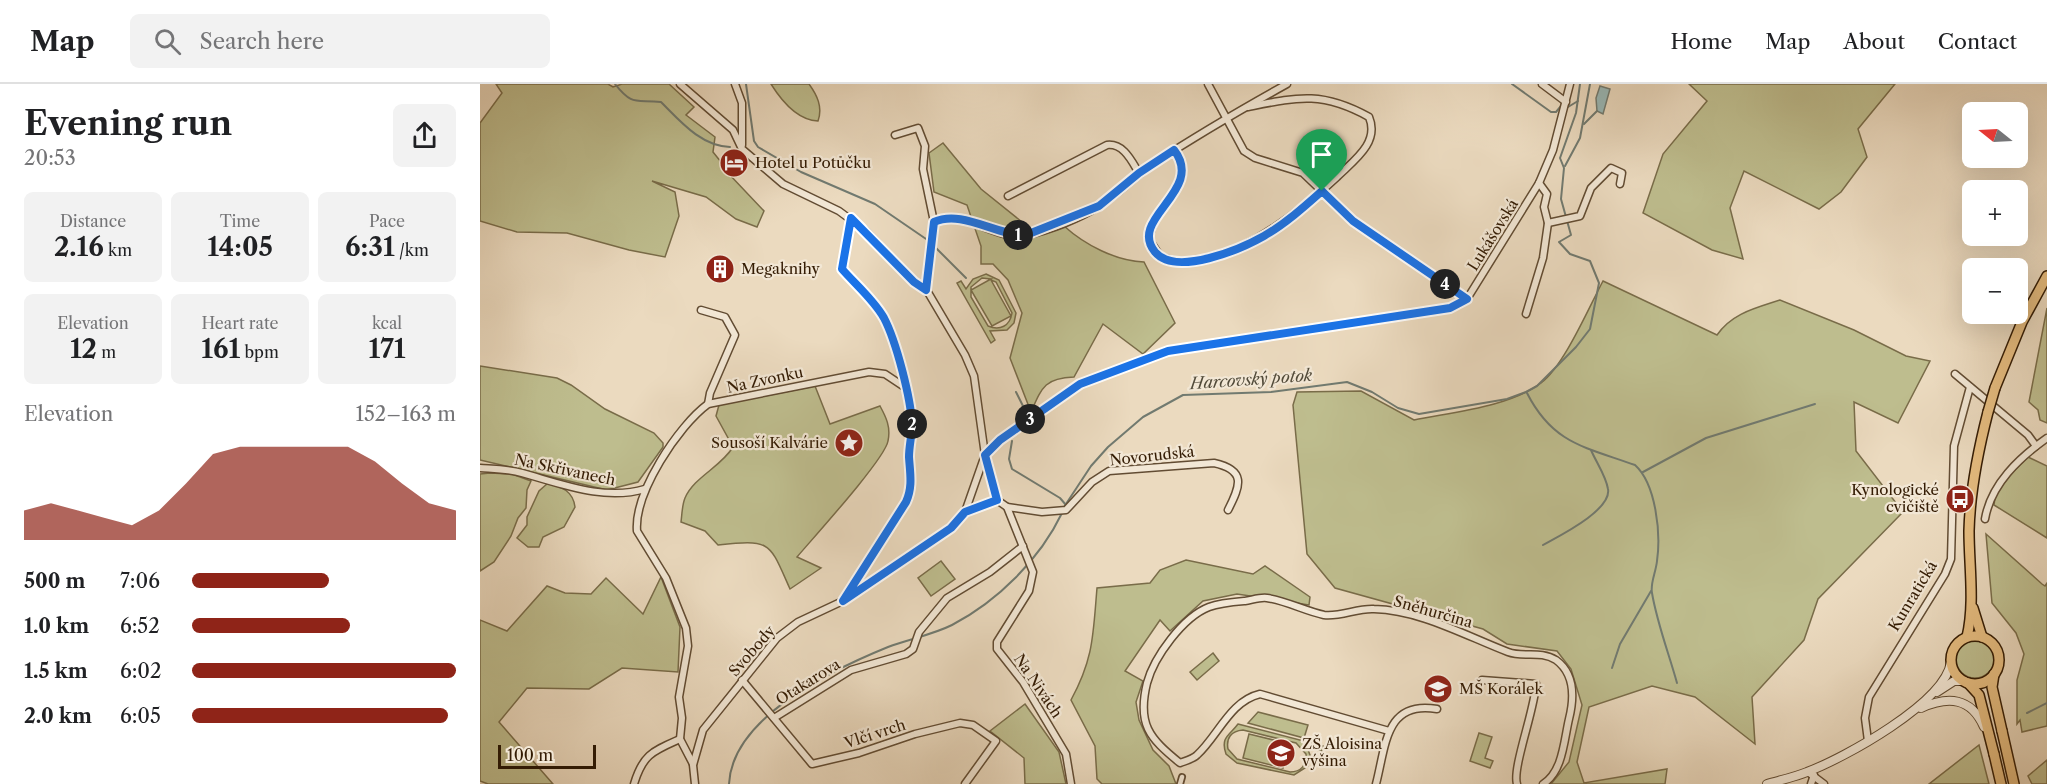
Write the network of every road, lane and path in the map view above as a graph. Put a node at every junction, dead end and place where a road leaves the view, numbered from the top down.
1 (680, 84) edge
2 (735, 84) edge
3 (1208, 84) edge
4 (1287, 84) edge
5 (1542, 84) edge
6 (1570, 84) edge
7 (1566, 102) junction
8 (1248, 107) junction
9 (1227, 119) junction
10 (895, 135) dead end
11 (742, 149) junction
12 (1174, 150) junction
13 (1139, 173) junction
14 (1539, 183) junction
15 (1620, 184) dead end
16 (1322, 191) junction
17 (1008, 196) dead end
18 (851, 218) junction
19 (934, 222) junction
20 (1548, 223) junction
21 (2047, 276) edge
22 (926, 290) junction
23 (1467, 299) junction
24 (701, 310) dead end
25 (1526, 314) dead end
26 (1955, 374) dead end
27 (906, 387) junction
28 (1970, 387) junction
29 (708, 404) junction
30 (2046, 439) edge
31 (2036, 446) junction
32 (985, 455) junction
33 (480, 468) edge
34 (645, 489) junction
35 (997, 500) junction
36 (1007, 507) junction
37 (1228, 510) dead end
38 (965, 512) junction
39 (1985, 519) dead end
40 (1023, 546) junction
41 (843, 601) junction
42 (1971, 603) junction
43 (1967, 637) junction
44 (1983, 637) junction
45 (1951, 662) junction
46 (1996, 671) junction
47 (742, 680) junction
48 (1482, 680) dead end
49 (1965, 681) junction
50 (1931, 696) junction
51 (1437, 709) dead end
52 (1911, 711) junction
53 (774, 717) junction
54 (1389, 731) junction
55 (680, 739) junction
56 (1868, 741) junction
57 (1994, 754) junction
58 (693, 765) junction
59 (1811, 773) junction
60 (1182, 777) dead end
61 (634, 784) edge
62 (695, 784) edge
63 (964, 784) edge
64 (1071, 784) edge
65 (1180, 784) edge
66 (1376, 784) edge
67 (1517, 784) edge
68 (1543, 784) edge
69 (1767, 784) edge
70 (1811, 784) edge
71 (1824, 784) edge
72 (2001, 784) edge
73 (2014, 784) edge

1 - 11 street
2 - 11 street
3 - 9 street
4 - 8 street
5 - 7 street
6 - 7 street, Lukášovská
7 - 14 street, Lukášovská
8 - 9 street
8 - 16 street
9 - 12 street
9 - 16 street
10 - 19 street
11 - 18 street
12 - 13 street
12 - 16 street
13 - 17 street
13 - 19 street
14 - 20 street
14 - 23 street, Lukášovská
15 - 20 street
16 - 23 street
18 - 22 street
18 - 27 street
19 - 22 street
20 - 25 street
21 - 42 main road, bridge
22 - 32 street
23 - 32 street
24 - 29 street, Na Zvonku
26 - 28 street
27 - 29 street, Na Zvonku
27 - 41 street
28 - 31 street
28 - 56 street, Kunratická
29 - 34 street
30 - 31 street
31 - 39 street
32 - 35 street
32 - 38 street, Svobody
33 - 34 street, Na Skřivanech
34 - 55 street
35 - 36 street
35 - 38 street, Svobody
36 - 37 street, Novorudská
36 - 40 street, Na Nivách
38 - 41 street, Svobody
40 - 53 street, Otakarova
40 - 64 street, Na Nivách
41 - 47 street, Svobody
42 - 43 main road
42 - 44 main road
43 - 44 main road
43 - 45 main road
44 - 46 main road
45 - 49 main road
45 - 50 street
46 - 49 main road
46 - 73 main road
47 - 53 street, Vlčí vrch
47 - 58 street, Svobody
48 - 67 street
49 - 50 street
49 - 57 main road
50 - 52 street
51 - 54 street
52 - 56 street
52 - 57 street
53 - 63 street, Vlčí vrch
54 - 66 street
54 - 68 street, Sněhurčina
55 - 58 street
55 - 61 street
56 - 59 street
57 - 72 main road
58 - 62 street, Svobody
59 - 69 street
59 - 70 street
59 - 71 street
60 - 65 street

